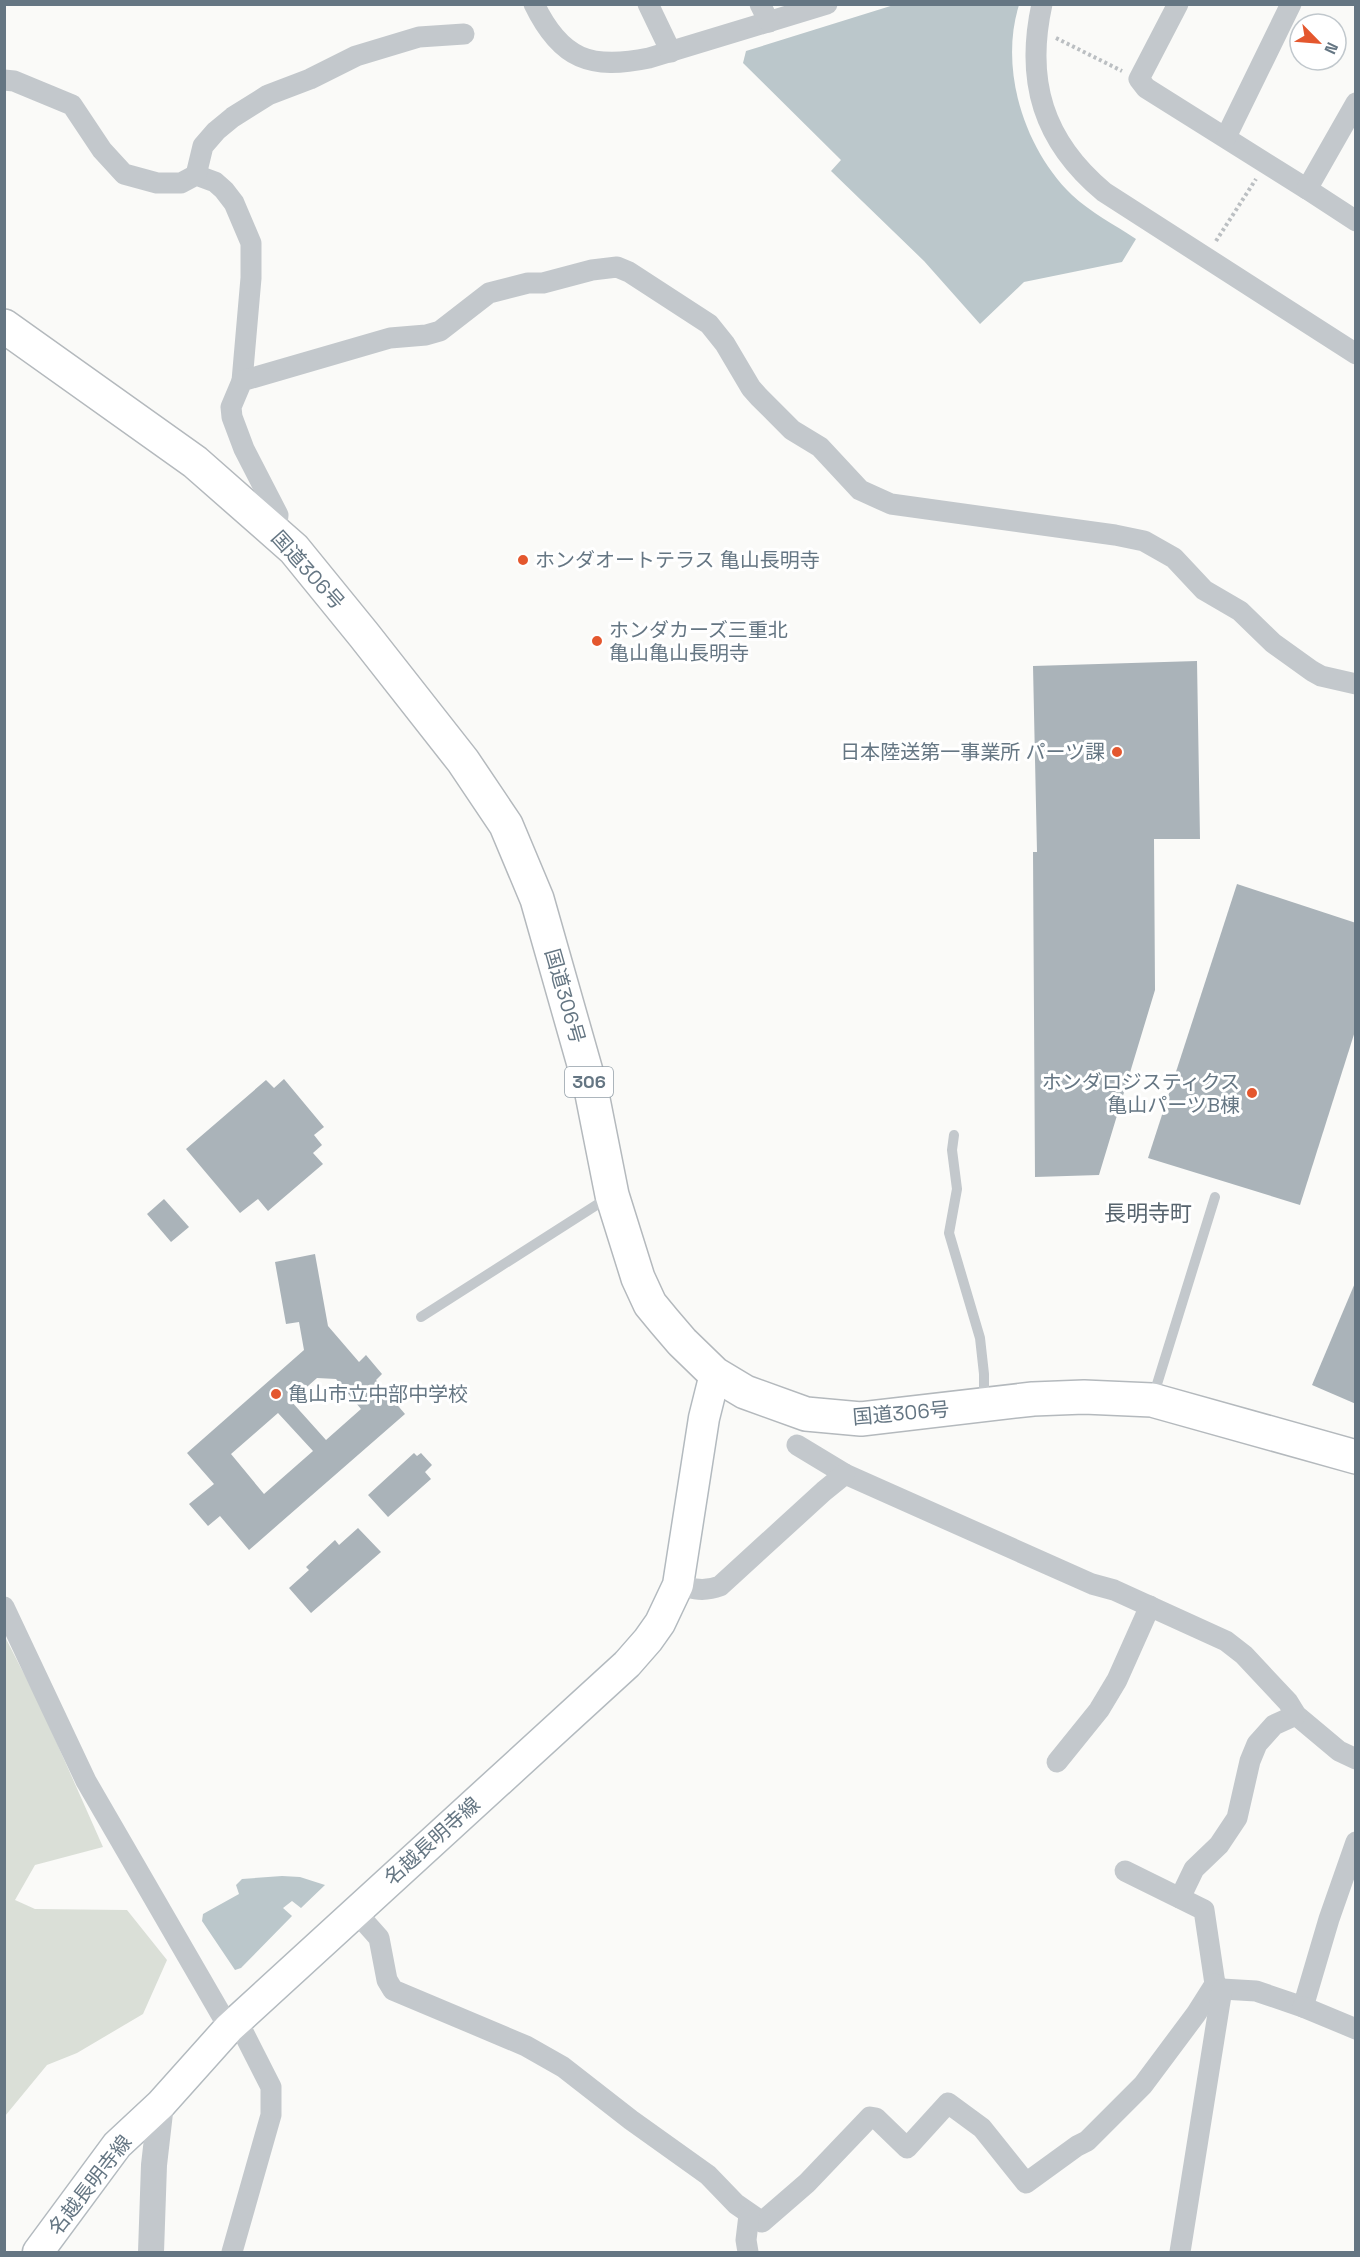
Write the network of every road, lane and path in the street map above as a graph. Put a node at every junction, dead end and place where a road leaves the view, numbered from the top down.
1 (534, 4) edge
2 (648, 4) edge
3 (826, 4) edge
4 (1042, 4) edge
5 (1178, 4) edge
6 (1291, 4) edge
7 (765, 13) edge
8 (1036, 29) junction
9 (464, 34) dead end
10 (671, 52) junction
11 (1139, 79) junction
12 (4, 80) edge
13 (1356, 103) edge
14 (1226, 137) junction
15 (1266, 163) junction
16 (196, 175) junction
17 (1308, 189) junction
18 (1356, 220) edge
19 (1213, 247) dead end
20 (4, 326) edge
21 (1356, 354) edge
22 (242, 381) junction
23 (276, 533) junction
24 (1356, 684) edge
25 (954, 1135) dead end
26 (612, 1195) junction
27 (1215, 1197) dead end
28 (421, 1317) dead end
29 (715, 1374) junction
30 (1152, 1400) junction
31 (984, 1404) junction
32 (797, 1445) dead end
33 (1356, 1457) edge
34 (846, 1474) junction
35 (678, 1585) junction
36 (1150, 1606) junction
37 (4, 1608) edge
38 (1296, 1715) junction
39 (1356, 1759) edge
40 (1057, 1762) dead end
41 (1356, 1842) edge
42 (1125, 1871) dead end
43 (1180, 1898) junction
44 (355, 1911) junction
45 (1219, 1987) junction
46 (1303, 2007) junction
47 (233, 2024) junction
48 (1356, 2029) edge
49 (160, 2104) junction
50 (749, 2215) junction
51 (38, 2253) edge
52 (151, 2253) edge
53 (232, 2253) edge
54 (748, 2253) edge
55 (1180, 2253) edge

1 - 10 street
2 - 10 street
3 - 7 street
4 - 8 street
5 - 11 street
6 - 14 street
7 - 10 street
8 - 11 path
8 - 21 street
9 - 16 street
11 - 14 street
12 - 16 street
13 - 17 street
14 - 15 street
15 - 17 street
15 - 19 path
16 - 22 street
17 - 18 street
20 - 23 highway, 国道306号 / 306
22 - 23 street
22 - 24 street
23 - 26 highway, 国道306号 / 306
25 - 31 lane
26 - 28 lane
26 - 29 highway, 国道306号 / 306
27 - 30 lane
29 - 31 highway, 国道306号 / 306
29 - 35 main road, 名越長明寺線
30 - 31 highway, 国道306号 / 306
30 - 33 highway, 国道306号 / 306
32 - 34 street
34 - 35 street
34 - 36 street
35 - 44 main road, 名越長明寺線
36 - 38 street
36 - 40 street
37 - 47 street
38 - 39 street
38 - 43 street
41 - 46 street
42 - 43 street
43 - 45 street
44 - 47 main road, 名越長明寺線
44 - 50 street
45 - 46 street
45 - 50 street
45 - 55 street
46 - 48 street
47 - 49 main road, 名越長明寺線
47 - 53 street
49 - 51 main road, 名越長明寺線
49 - 52 street
50 - 54 street

